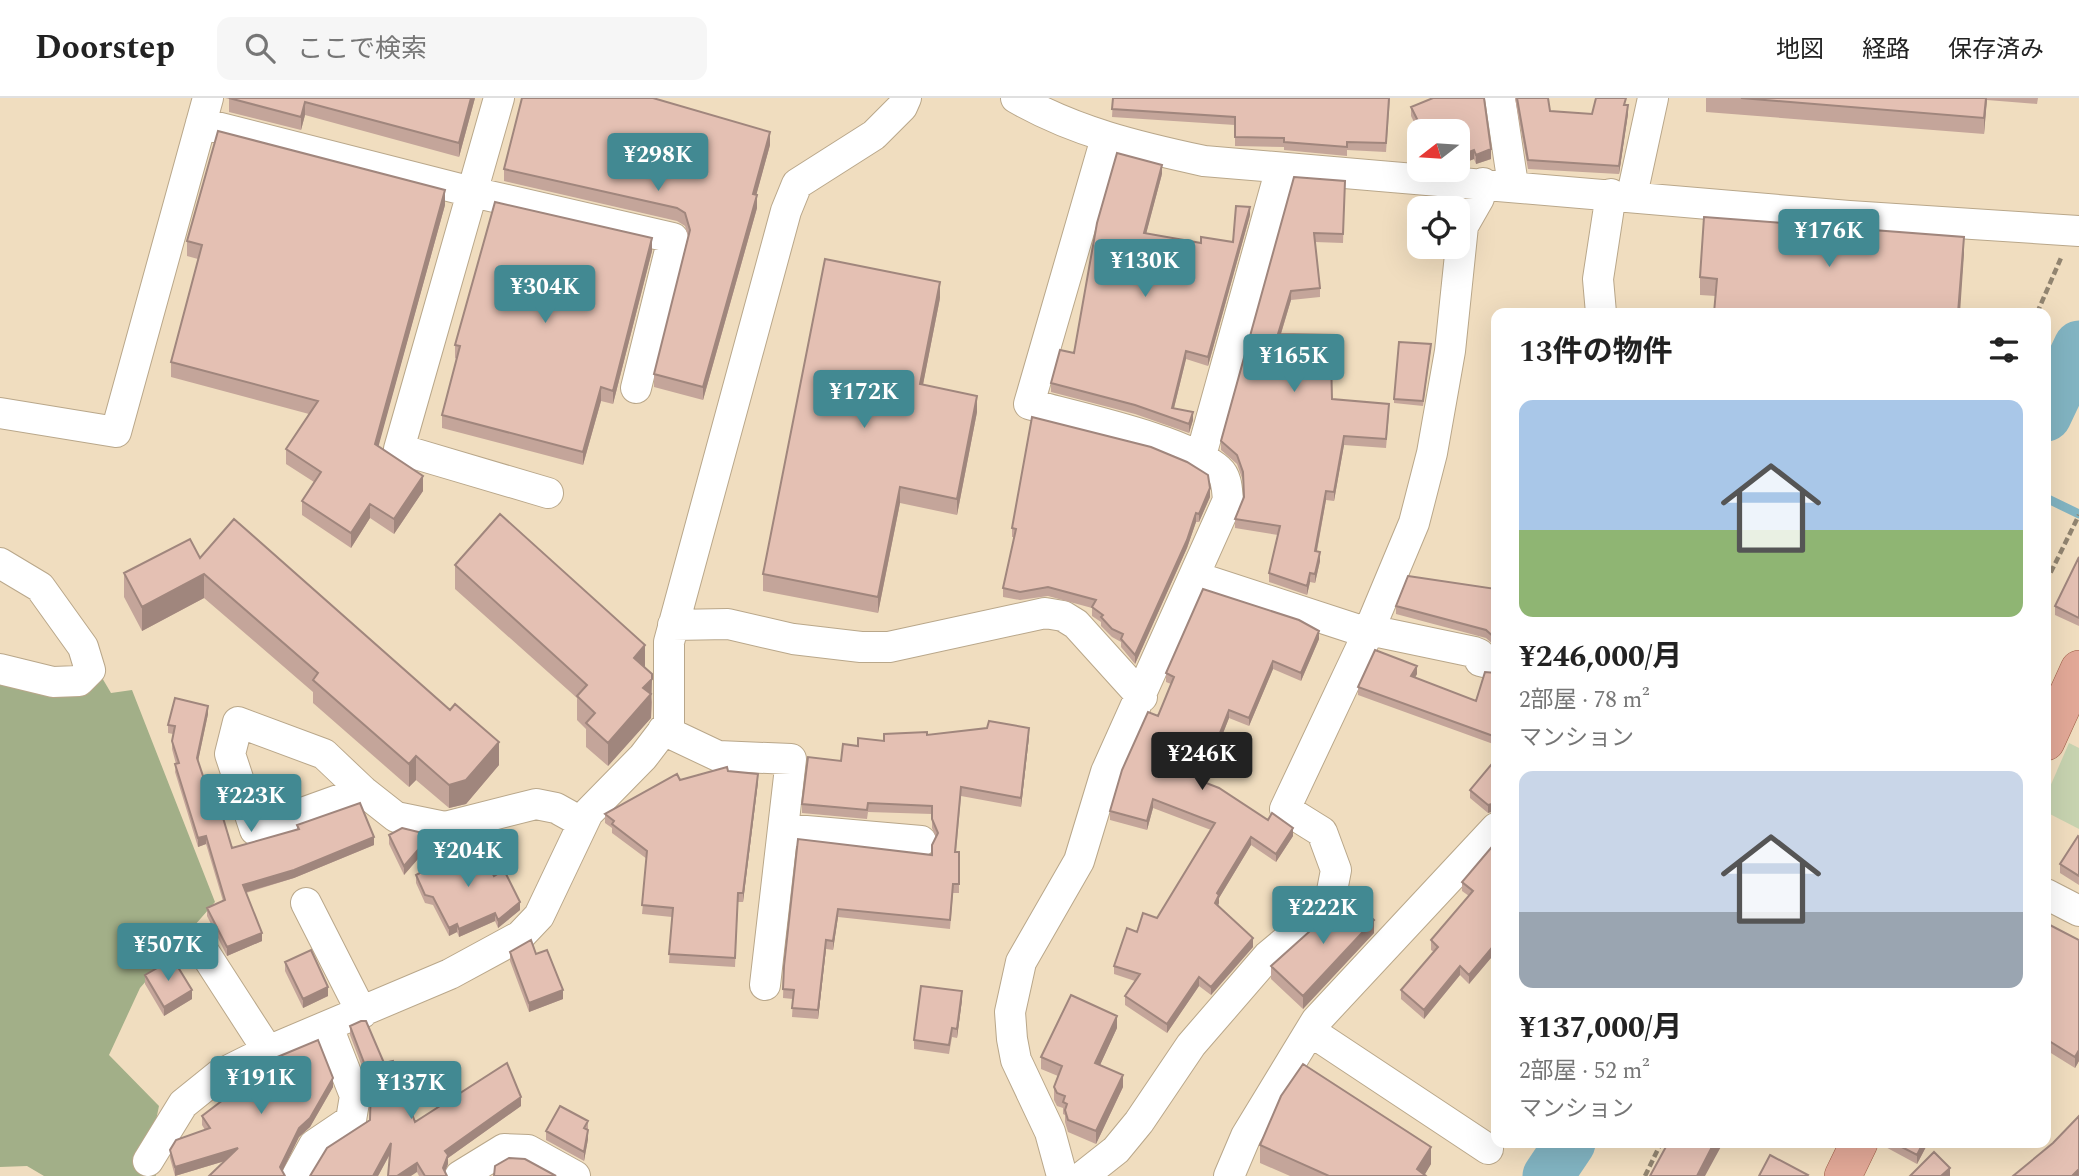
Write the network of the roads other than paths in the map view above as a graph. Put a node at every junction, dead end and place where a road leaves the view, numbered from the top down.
1 (499, 98) edge
2 (905, 98) edge
3 (1016, 98) edge
4 (1500, 98) edge
5 (1653, 98) edge
6 (204, 110) edge
7 (1106, 138) junction
8 (1281, 167) junction
9 (1483, 183) junction
10 (1513, 185) junction
11 (472, 192) junction
12 (1621, 195) junction
13 (2076, 230) edge
14 (1601, 308) edge
15 (636, 388) dead end
16 (0, 413) edge
17 (1200, 458) junction
18 (548, 493) dead end
19 (0, 563) edge
20 (1196, 577) junction
21 (673, 625) junction
22 (1369, 632) junction
23 (1485, 658) edge
24 (0, 669) edge
25 (2079, 669) edge
26 (1142, 697) junction
27 (663, 730) junction
28 (2051, 731) edge
29 (363, 791) junction
30 (583, 823) junction
31 (783, 829) junction
32 (1491, 833) edge
33 (921, 841) dead end
34 (2051, 897) edge
35 (306, 903) dead end
36 (2079, 911) edge
37 (206, 955) dead end
38 (765, 985) dead end
39 (362, 1013) junction
40 (328, 1027) junction
41 (1310, 1031) junction
42 (268, 1051) junction
43 (1857, 1148) edge
44 (1488, 1149) dead end
45 (148, 1161) dead end
46 (297, 1176) edge
47 (460, 1176) edge
48 (575, 1176) edge
49 (1062, 1176) edge
50 (1083, 1176) edge
51 (1229, 1176) edge
52 (1843, 1176) edge

1 - 11 street
2 - 21 street
3 - 7 street
4 - 10 street
5 - 12 street
6 - 11 street
6 - 16 street
7 - 8 street
7 - 17 street
8 - 9 street
8 - 17 street
9 - 10 street
9 - 22 street
10 - 12 street
11 - 15 street
11 - 18 street
12 - 13 street
12 - 14 street
17 - 20 street
19 - 24 street
20 - 22 street
20 - 26 street
21 - 26 street
21 - 27 street
22 - 23 street
22 - 50 street
25 - 28 main road
26 - 49 street
27 - 30 street
27 - 31 street
29 - 29 street
29 - 30 street
30 - 39 street
31 - 33 street
31 - 38 street
32 - 41 street
34 - 36 street
35 - 39 street
37 - 42 street
39 - 40 street
40 - 42 street
40 - 46 street
41 - 44 street
41 - 51 street
42 - 45 street
43 - 52 main road
47 - 48 street

